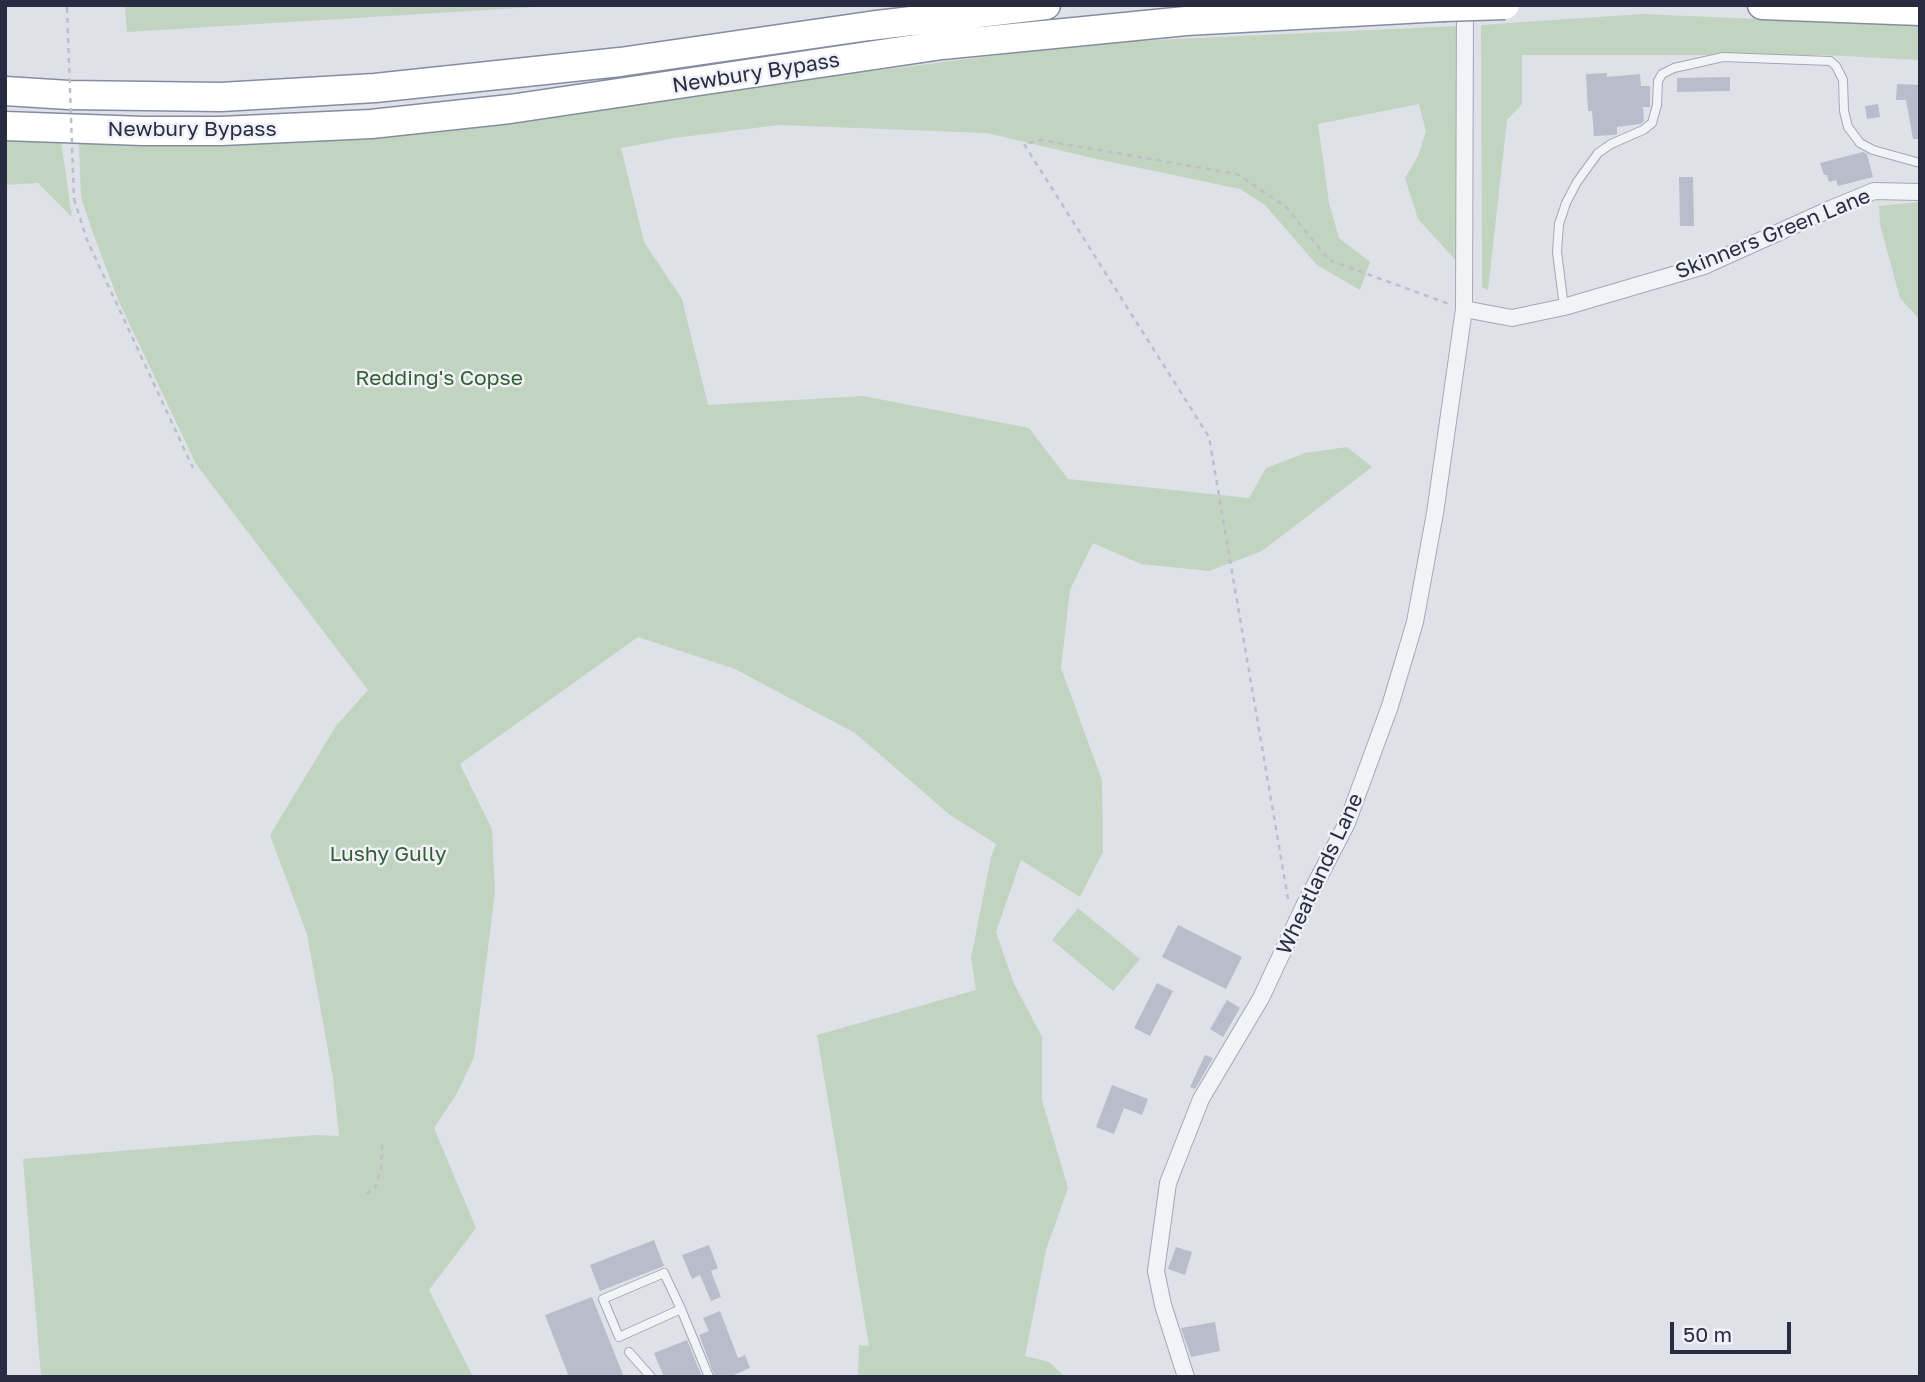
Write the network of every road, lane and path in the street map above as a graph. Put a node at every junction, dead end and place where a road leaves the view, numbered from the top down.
1 (1046, 5) edge
2 (1506, 5) edge
3 (1762, 5) edge
4 (1454, 6) edge
5 (67, 7) edge
6 (1920, 11) edge
7 (5, 91) edge
8 (5, 126) edge
9 (1920, 163) edge
10 (1920, 192) edge
11 (1564, 307) junction
12 (1464, 309) junction
13 (192, 468) dead end
14 (1293, 930) junction
15 (382, 1146) dead end
16 (366, 1194) dead end
17 (681, 1308) junction
18 (629, 1352) dead end
19 (651, 1377) edge
20 (709, 1377) edge
21 (1186, 1377) edge

1 - 7 highway, Newbury Bypass
2 - 4 highway, Newbury Bypass, bridge
3 - 6 highway
4 - 8 highway, Newbury Bypass
4 - 12 street, Wheatlands Lane
5 - 13 path, bridge
9 - 11 lane
10 - 11 street, Skinners Green Lane
11 - 12 street, Skinners Green Lane
12 - 14 street, Wheatlands Lane
12 - 14 path
14 - 21 street, Wheatlands Lane
15 - 16 path
17 - 17 lane
17 - 20 lane
18 - 19 lane

